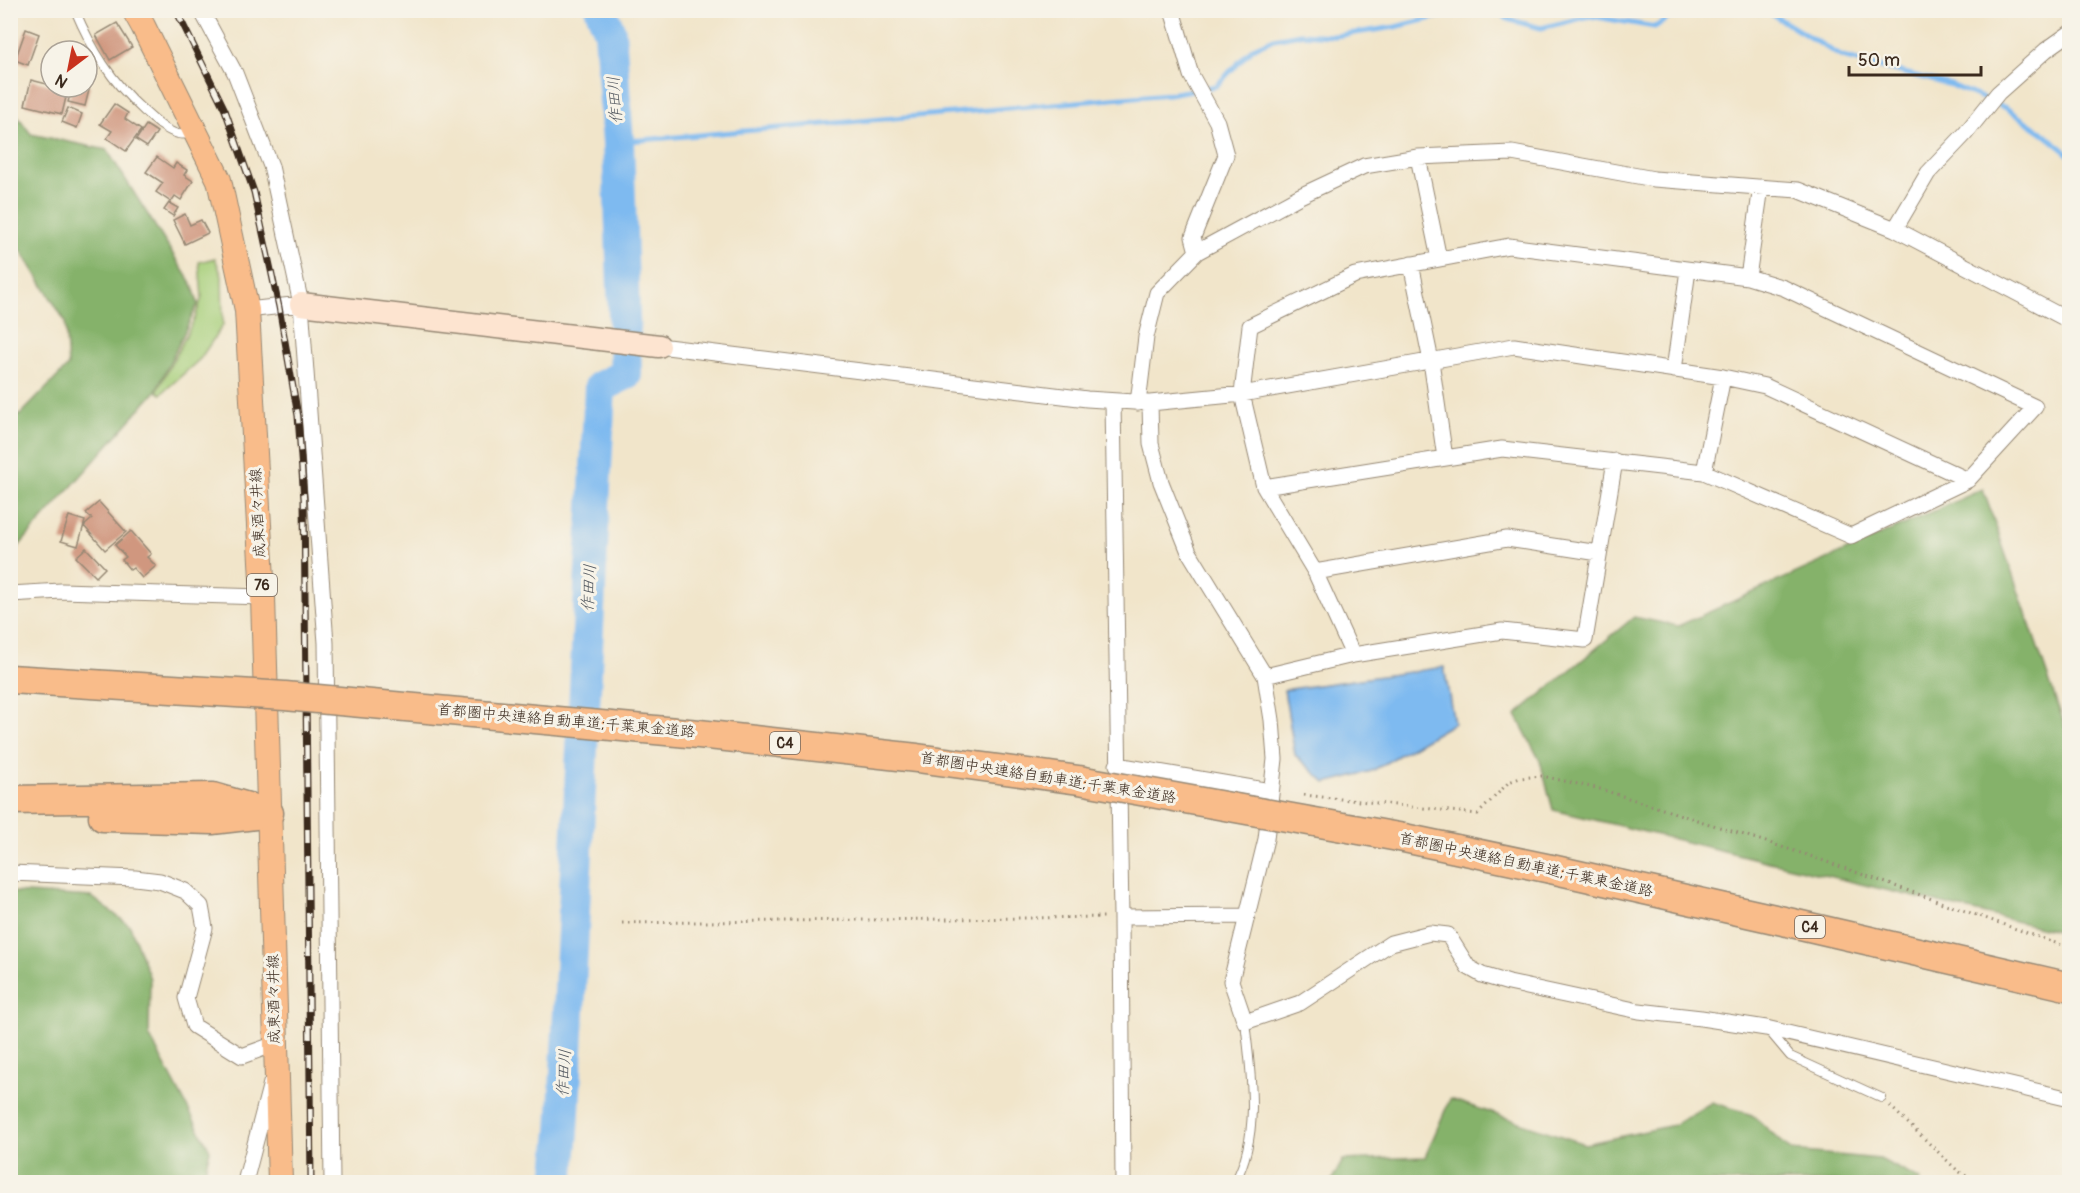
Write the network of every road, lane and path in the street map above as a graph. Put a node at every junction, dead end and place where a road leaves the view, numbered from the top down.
1 (75, 10) edge
2 (134, 10) edge
3 (201, 10) edge
4 (1172, 10) edge
5 (2070, 33) edge
6 (197, 135) junction
7 (1418, 157) junction
8 (1761, 187) junction
9 (1895, 229) junction
10 (1197, 252) junction
11 (1439, 259) junction
12 (1411, 264) junction
13 (1688, 270) junction
14 (1748, 277) junction
15 (301, 304) junction
16 (247, 310) junction
17 (2070, 321) edge
18 (658, 346) joint
19 (1431, 361) junction
20 (1674, 370) junction
21 (1723, 377) junction
22 (1242, 394) junction
23 (1113, 401) junction
24 (1144, 403) junction
25 (1445, 458) junction
26 (1615, 461) junction
27 (1704, 472) junction
28 (1968, 480) junction
29 (1264, 487) junction
30 (1599, 553) junction
31 (1315, 572) junction
32 (10, 594) edge
33 (263, 597) junction
34 (1353, 655) junction
35 (1265, 676) junction
36 (10, 679) edge
37 (1117, 765) junction
38 (1270, 791) junction
39 (1304, 795) dead end
40 (10, 800) edge
41 (269, 813) junction
42 (10, 816) edge
43 (10, 873) edge
44 (1247, 916) junction
45 (1121, 917) junction
46 (622, 923) dead end
47 (2070, 948) edge
48 (2070, 987) edge
49 (1245, 1022) junction
50 (1766, 1028) junction
51 (275, 1044) junction
52 (276, 1068) junction
53 (1882, 1098) joint
54 (2070, 1099) edge
55 (245, 1182) edge
56 (280, 1182) edge
57 (332, 1182) edge
58 (1123, 1182) edge
59 (1235, 1182) edge
60 (1976, 1182) edge

1 - 6 lane
2 - 6 main road, 成東酒々井線 / 76
3 - 15 street
4 - 10 street
5 - 9 street
6 - 16 main road, 成東酒々井線 / 76
7 - 8 street
7 - 10 street
7 - 11 street
8 - 9 street
8 - 14 street
9 - 17 street
10 - 24 street
11 - 12 street
11 - 13 street
12 - 19 street
12 - 22 street
13 - 14 street
13 - 20 street
14 - 28 street
15 - 16 street
15 - 18 street
15 - 57 street
16 - 33 main road, 成東酒々井線 / 76
18 - 23 street
19 - 20 street
19 - 22 street
19 - 25 street
20 - 21 street
21 - 27 street
21 - 28 street
22 - 24 street
22 - 29 street
23 - 24 street
23 - 37 street
24 - 35 street
25 - 26 street
25 - 29 street
26 - 27 street
26 - 30 street
27 - 28 street
29 - 31 street
30 - 31 street
30 - 34 street
31 - 34 street
32 - 33 street
33 - 41 main road, 成東酒々井線 / 76
34 - 35 street
35 - 38 street
36 - 48 highway, 首都圏中央連絡自動車道;千葉東金道路 / C4, bridge
37 - 38 street
37 - 45 street
38 - 44 street
39 - 47 path
40 - 41 highway
41 - 42 highway
41 - 51 main road, 成東酒々井線 / 76
43 - 51 street
44 - 45 street
44 - 49 street
45 - 46 path
45 - 58 street
49 - 50 street
49 - 59 lane
50 - 53 lane
50 - 54 street
51 - 52 main road, 成東酒々井線 / 76
52 - 55 street
52 - 56 main road, 成東酒々井線 / 76
53 - 60 path

